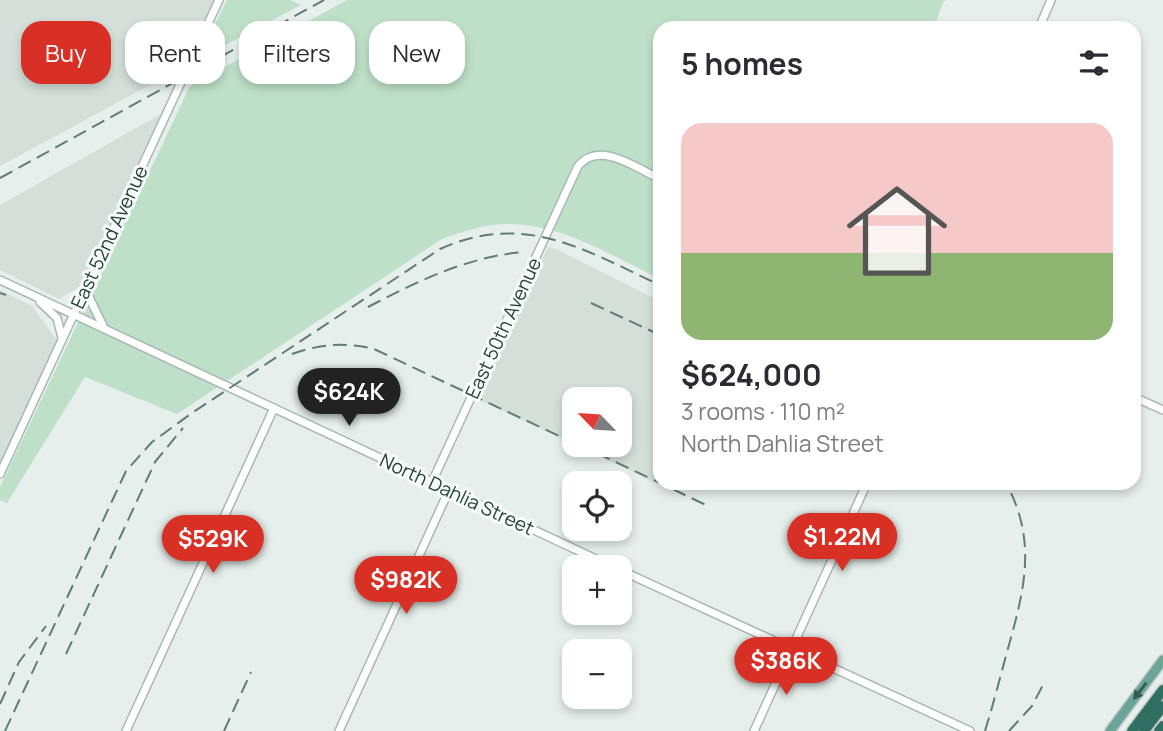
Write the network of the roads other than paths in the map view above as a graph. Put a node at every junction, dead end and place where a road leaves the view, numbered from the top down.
1 (219, 0) edge
2 (1051, 0) edge
3 (1041, 21) edge
4 (653, 176) edge
5 (91, 275) junction
6 (0, 280) edge
7 (28, 293) junction
8 (73, 314) junction
9 (105, 329) junction
10 (62, 338) junction
11 (1141, 400) edge
12 (274, 408) junction
13 (1163, 410) edge
14 (0, 474) edge
15 (432, 482) junction
16 (449, 490) junction
17 (864, 490) edge
18 (587, 555) edge
19 (632, 576) edge
20 (792, 651) junction
21 (1163, 660) edge
22 (1163, 690) edge
23 (1163, 706) edge
24 (1163, 726) edge
25 (126, 731) edge
26 (339, 731) edge
27 (754, 731) edge
28 (970, 731) edge
29 (1110, 731) edge
30 (1132, 731) edge
31 (1144, 731) edge
32 (1159, 731) edge

1 - 5 street, East 52nd Avenue
2 - 3 street
4 - 15 street, East 50th Avenue
5 - 8 street, East 52nd Avenue
5 - 9 street
6 - 7 street, North Dahlia Street
7 - 8 street, North Dahlia Street
7 - 10 street
8 - 9 street, North Dahlia Street
8 - 10 street, East 52nd Avenue
9 - 12 street, North Dahlia Street
10 - 14 street, East 52nd Avenue
11 - 13 street
12 - 15 street, North Dahlia Street
12 - 25 street
15 - 16 street, North Dahlia Street
16 - 18 street, North Dahlia Street
16 - 26 street
17 - 20 street
19 - 20 street
20 - 27 street
20 - 28 street
21 -> 29 main road
22 - 30 highway
23 - 31 highway
24 - 32 highway

